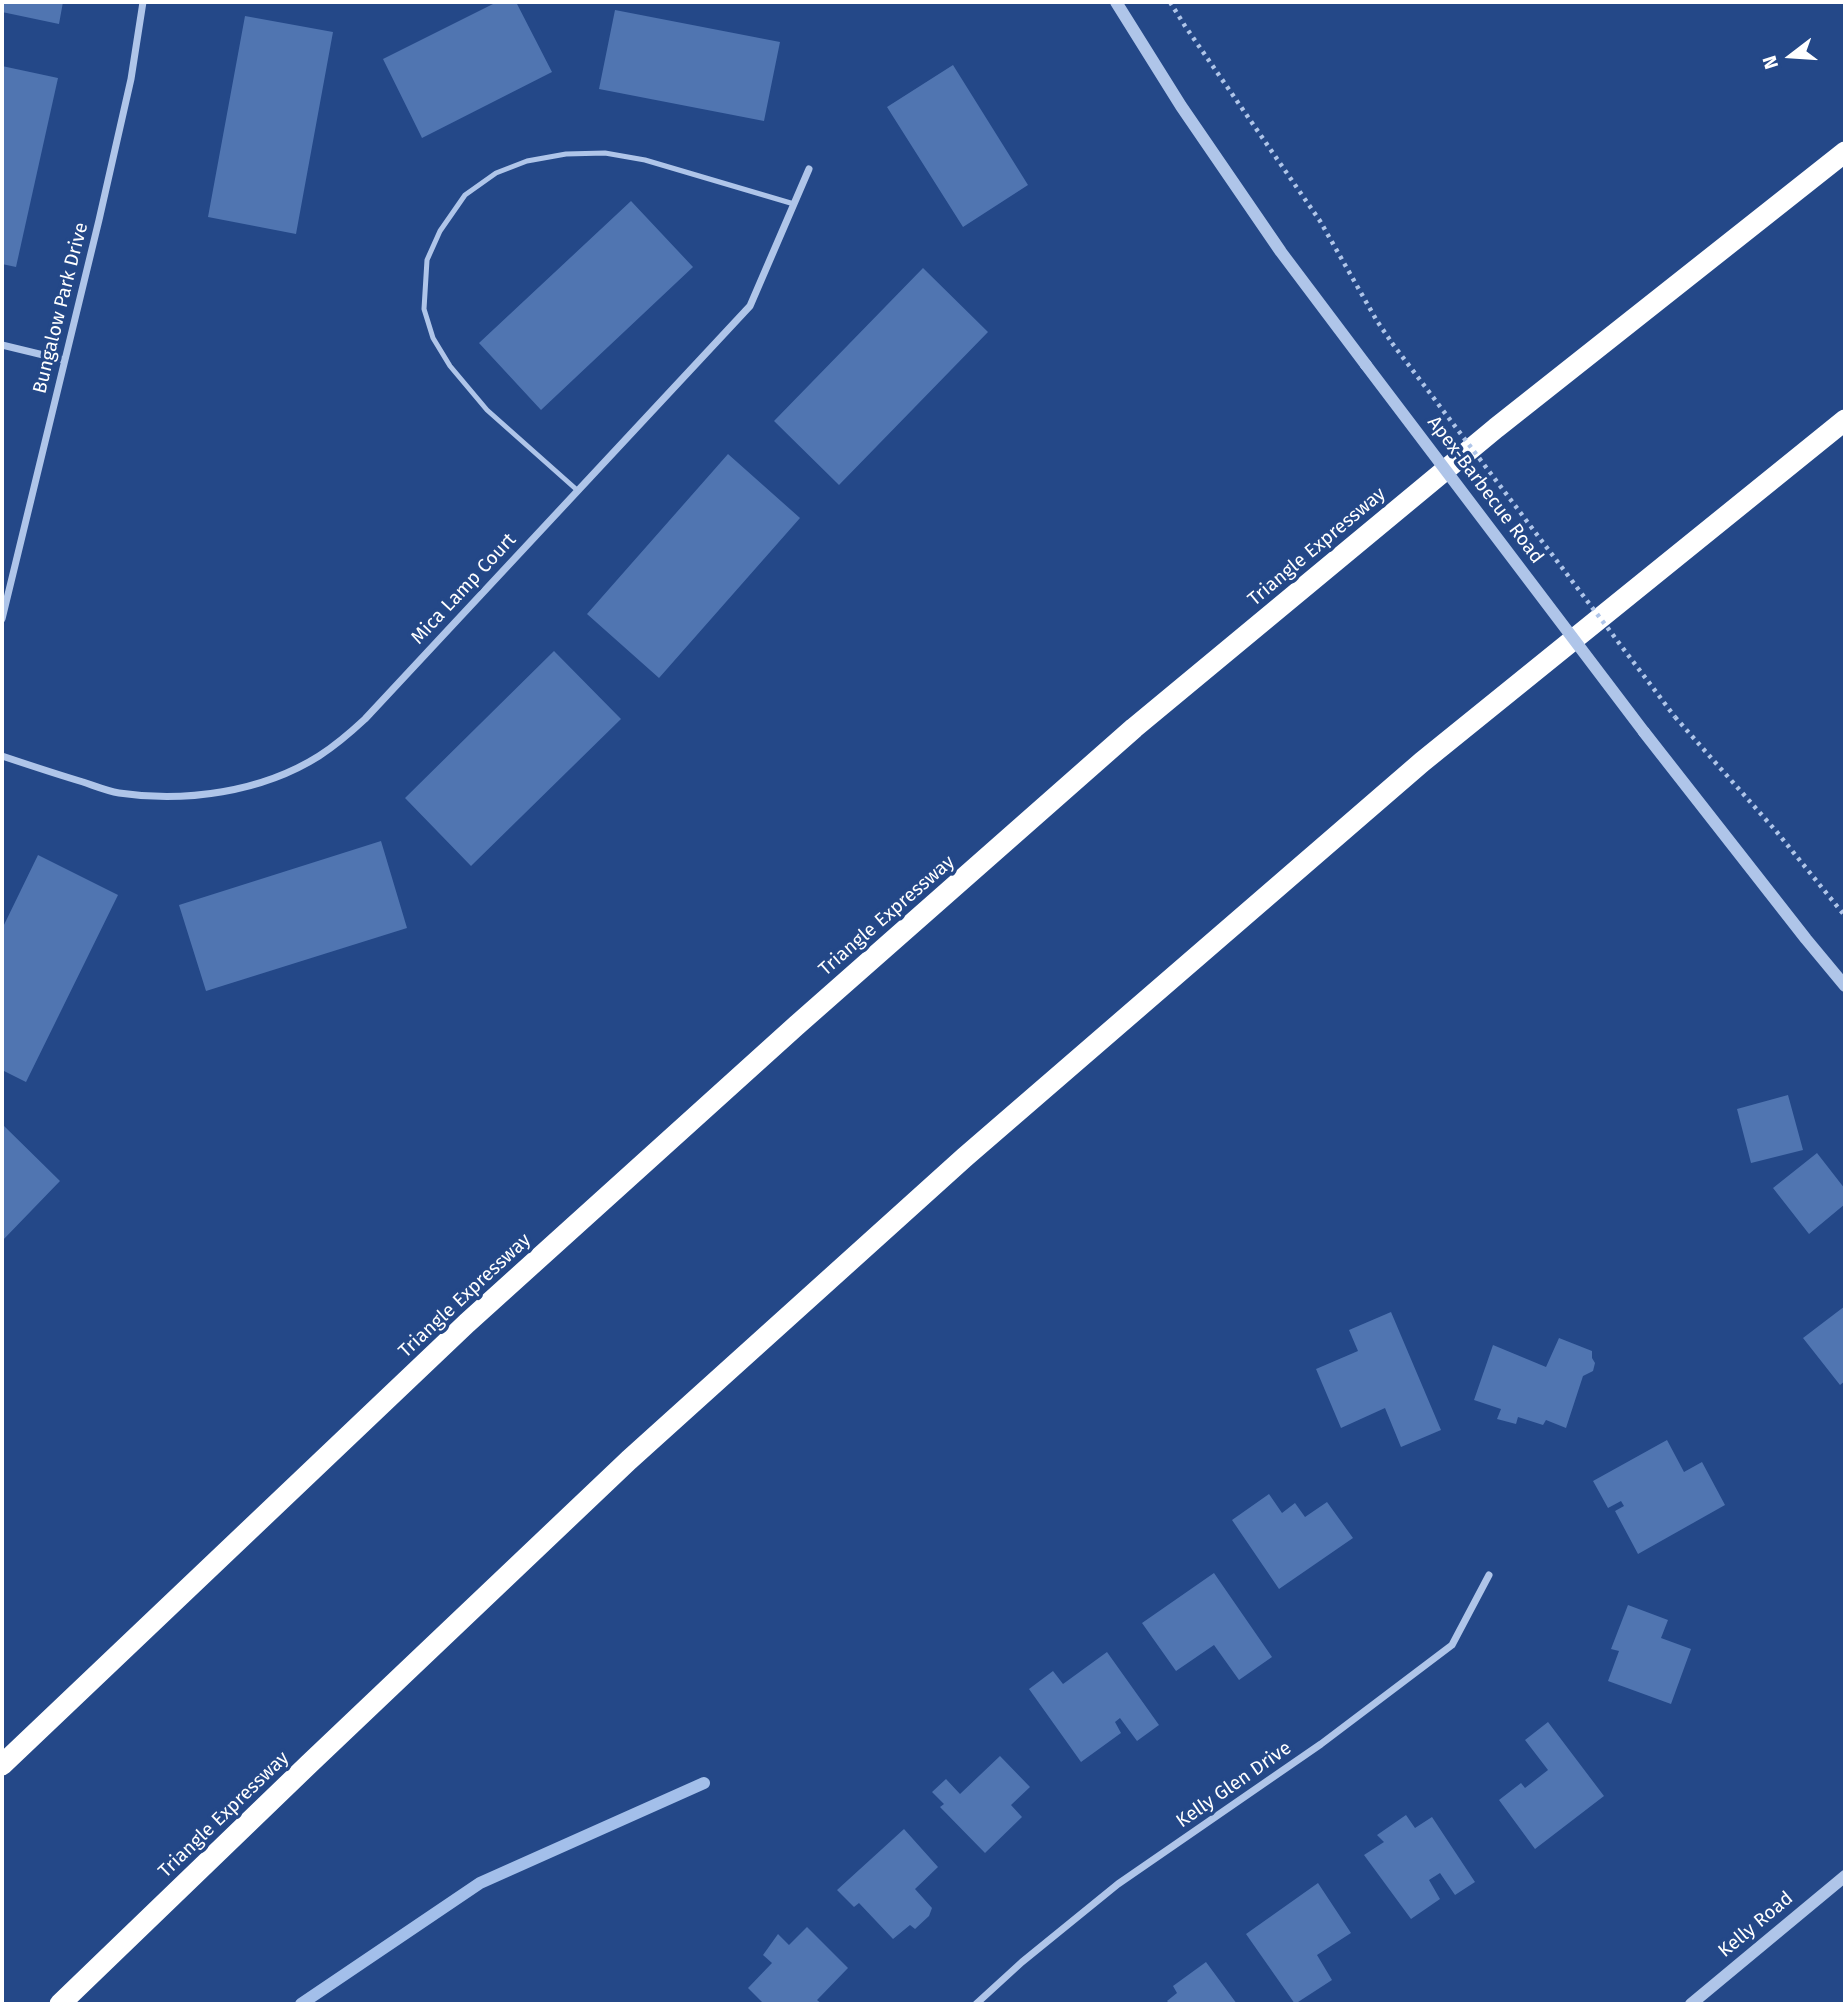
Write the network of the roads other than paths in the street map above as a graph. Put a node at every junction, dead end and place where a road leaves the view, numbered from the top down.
1 (143, 2) edge
2 (1116, 2) edge
3 (1845, 152) edge
4 (809, 169) dead end
5 (794, 204) junction
6 (2, 345) edge
7 (64, 360) junction
8 (1845, 420) edge
9 (577, 490) junction
10 (2, 619) edge
11 (2, 756) edge
12 (1845, 986) edge
13 (1489, 1575) dead end
14 (2, 1765) edge
15 (1845, 1876) edge
16 (60, 2004) edge
17 (976, 2004) edge
18 (1691, 2004) edge

1 - 7 street, Bungalow Park Drive
2 - 12 street, Apex-Barbecue Road, bridge
3 - 14 highway, Triangle Expressway
4 - 5 street, Mica Lamp Court
5 - 9 street, Mica Lamp Court
5 - 9 lane
6 - 7 street
7 - 10 street, Bungalow Park Drive
8 - 16 highway, Triangle Expressway
9 - 11 street, Mica Lamp Court
13 - 17 street, Kelly Glen Drive
15 - 18 street, Kelly Road

